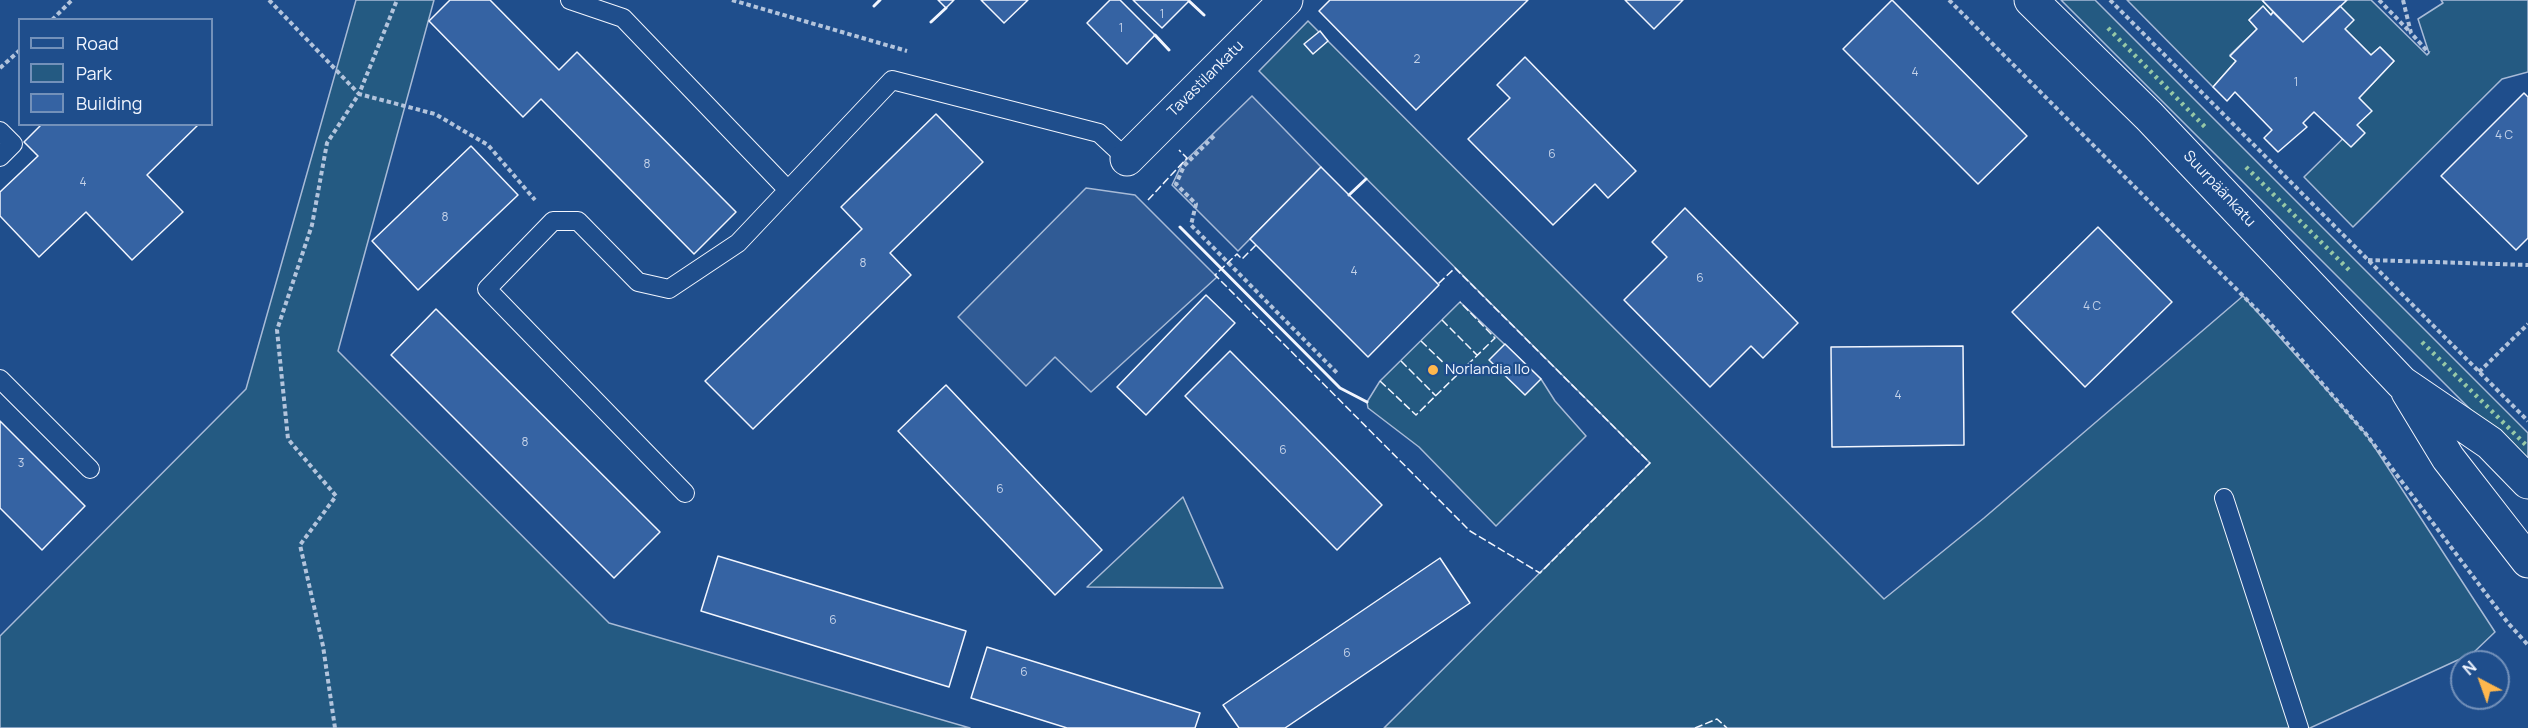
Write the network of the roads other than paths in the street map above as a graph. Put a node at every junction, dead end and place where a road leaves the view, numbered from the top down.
1 (570, 0) edge
2 (1286, 0) edge
3 (2031, 0) edge
4 (0, 131) edge
5 (0, 157) edge
6 (1127, 159) joint
7 (788, 190) junction
8 (0, 379) edge
9 (2402, 383) junction
10 (90, 469) dead end
11 (2528, 482) edge
12 (686, 493) dead end
13 (2224, 498) dead end
14 (2528, 561) edge
15 (2299, 728) edge

1 - 7 lane
2 - 6 street, Tavastilankatu
3 - 9 street, Suurpäänkatu
4 - 5 lane
6 - 7 lane
7 - 12 lane
8 - 10 lane
9 - 11 street, Suurpäänkatu
9 - 14 street, Suurpäänkatu
13 - 15 lane

